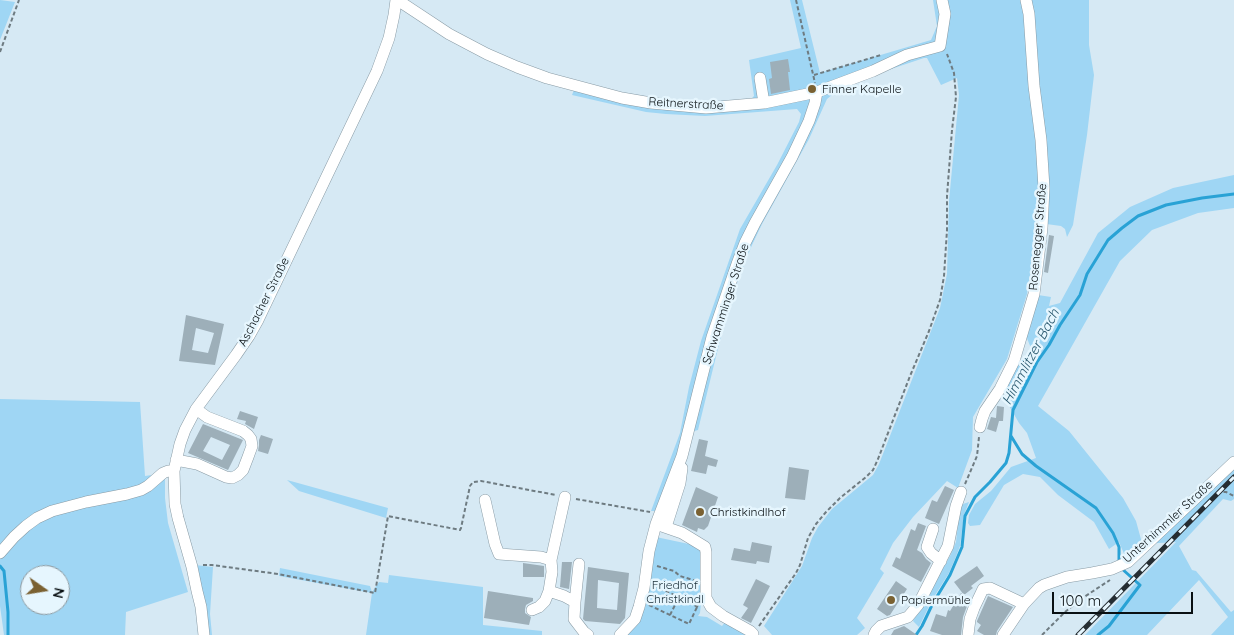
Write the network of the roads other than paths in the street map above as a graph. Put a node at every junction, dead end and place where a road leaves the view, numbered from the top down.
1 (942, 0) edge
2 (1026, 0) edge
3 (401, 1) edge
4 (760, 78) dead end
5 (817, 92) junction
6 (764, 103) junction
7 (196, 409) junction
8 (980, 427) road end
9 (1234, 462) edge
10 (175, 466) junction
11 (961, 492) road end
12 (565, 497) road end
13 (485, 500) dead end
14 (661, 522) junction
15 (933, 529) dead end
16 (0, 553) edge
17 (551, 560) junction
18 (941, 562) junction
19 (579, 564) dead end
20 (549, 591) junction
21 (575, 602) junction
22 (1024, 604) junction
23 (532, 610) dead end
24 (753, 634) edge
25 (872, 634) edge
26 (204, 635) edge
27 (588, 635) edge
28 (620, 635) edge
29 (968, 635) edge
30 (1003, 635) edge

1 - 5 street, Reitnerstraße
2 - 8 street, Rosenegger Straße
3 - 6 street, Reitnerstraße
3 - 7 street, Aschacher Straße
4 - 6 street
5 - 6 street, Reitnerstraße
5 - 14 street, Schwamminger Straße
7 - 10 street, Aschacher Straße
7 - 10 street
9 - 22 street, Unterhimmler Straße
10 - 16 street
10 - 26 street, Aschacher Straße
11 - 18 street
12 - 17 street
13 - 17 street
14 - 24 street
14 - 28 street, Schwamminger Straße
15 - 18 street
17 - 20 street
18 - 25 street
19 - 21 street
20 - 21 street
20 - 23 street
21 - 27 street
22 - 29 street
22 - 30 street, Unterhimmler Straße

